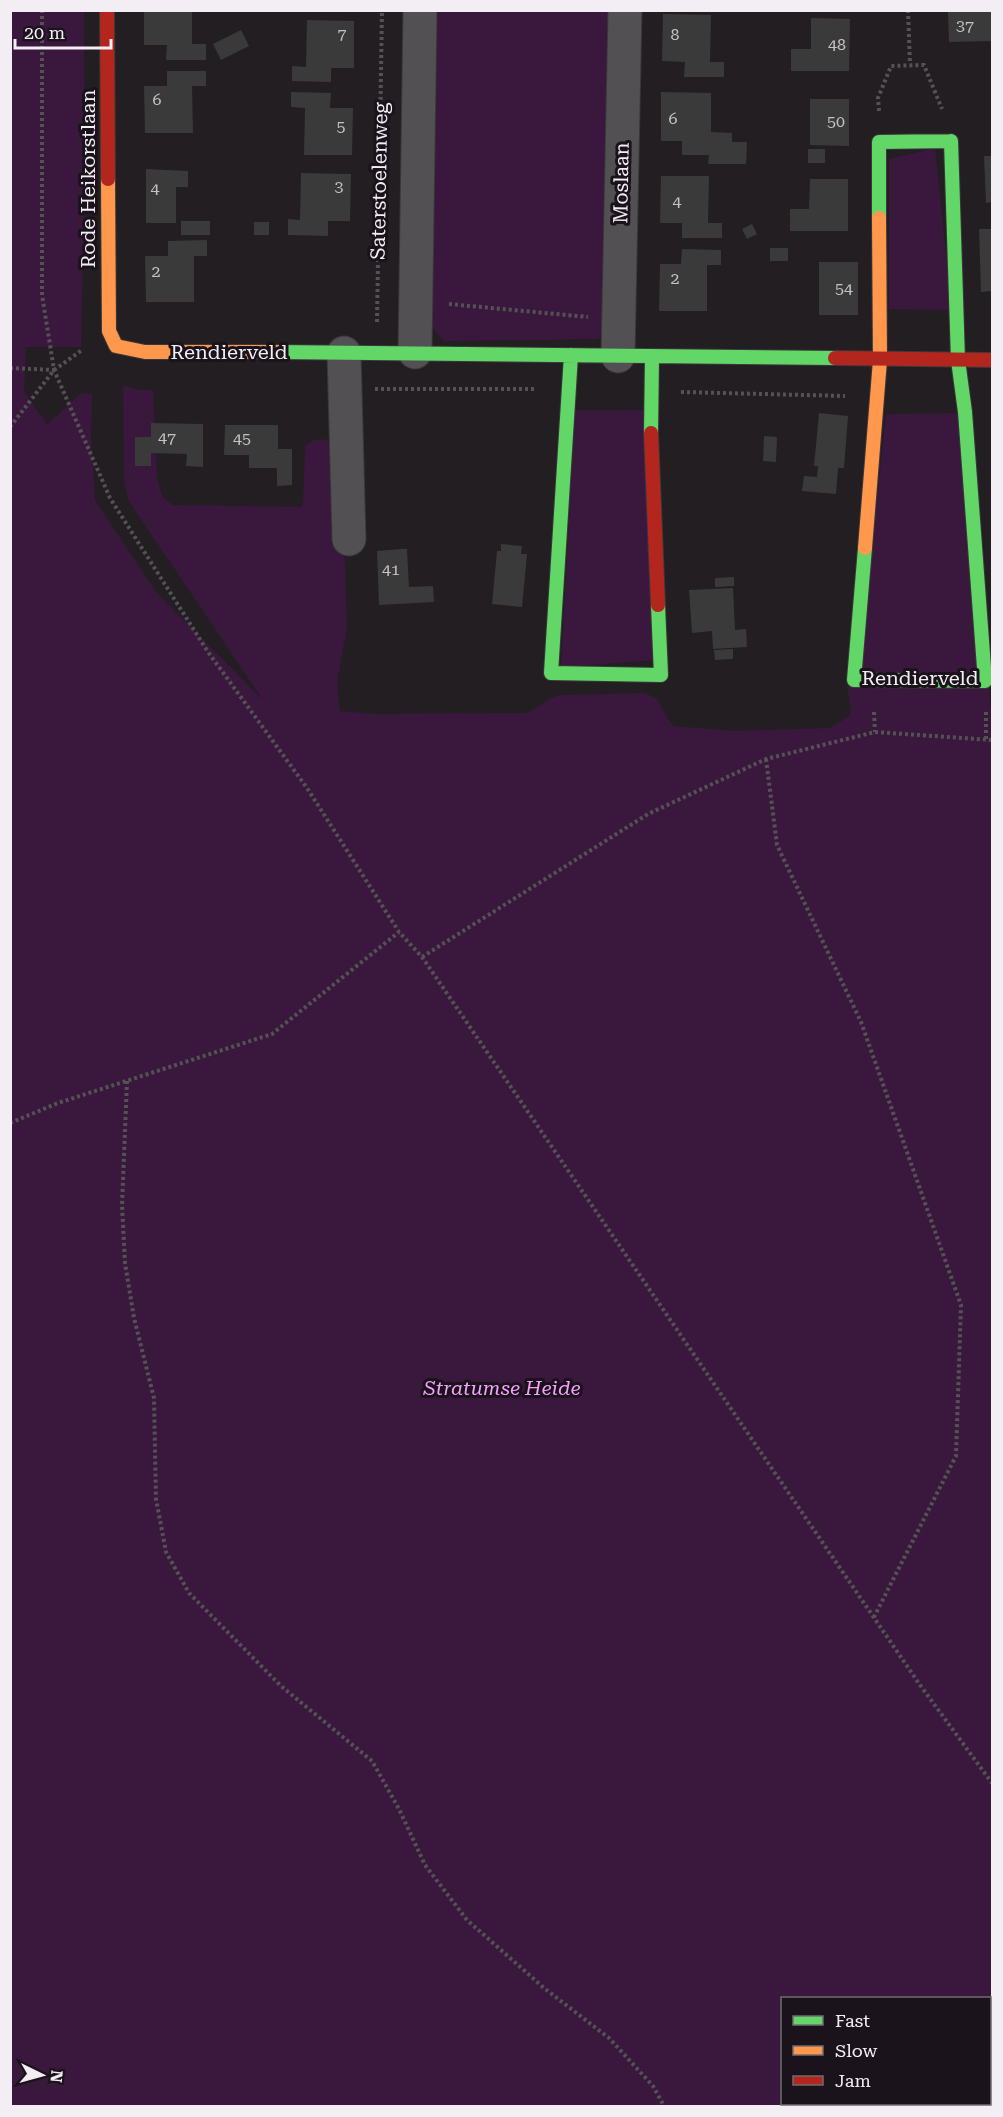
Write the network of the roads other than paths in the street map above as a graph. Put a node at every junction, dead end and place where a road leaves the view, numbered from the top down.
1 (107, 10) edge
2 (420, 10) edge
3 (625, 10) edge
4 (116, 346) joint
5 (415, 352) junction
6 (344, 353) junction
7 (571, 355) junction
8 (618, 356) junction
9 (652, 357) junction
10 (880, 360) junction
11 (958, 360) junction
12 (993, 360) edge
13 (349, 538) dead end

1 - 4 street, Rode Heikorstlaan
2 - 5 street, Saterstoelenweg
3 - 8 street, Moslaan
4 - 6 street, Rendierveld
5 - 6 street, Rendierveld
5 - 7 street, Rendierveld
6 - 13 street
7 - 8 street, Rendierveld
7 - 9 street
8 - 9 street, Rendierveld
9 - 10 street, Rendierveld
10 - 11 street, Rendierveld
10 - 11 street, Rendierveld
10 - 11 street, Rendierveld
11 - 12 street, Rendierveld

